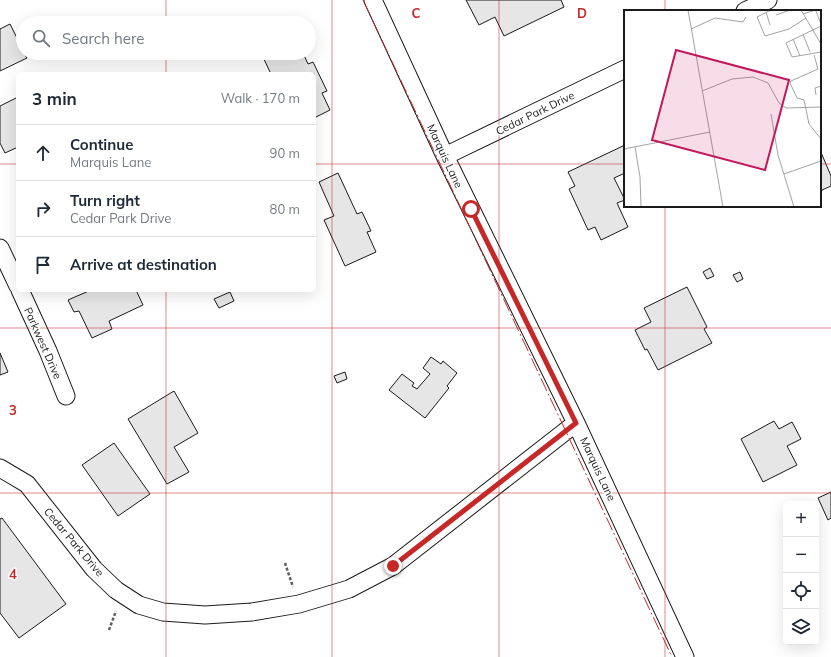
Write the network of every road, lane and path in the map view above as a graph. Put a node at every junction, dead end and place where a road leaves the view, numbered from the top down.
1 (374, 0) edge
2 (768, 0) edge
3 (747, 10) edge
4 (624, 69) edge
5 (445, 156) junction
6 (0, 248) edge
7 (16, 282) edge
8 (21, 292) edge
9 (66, 396) dead end
10 (576, 423) junction
11 (0, 468) edge
12 (285, 563) dead end
13 (300, 604) junction
14 (685, 657) edge

1 - 5 street, Marquis Lane
2 - 3 street
4 - 5 street, Cedar Park Drive
5 - 10 street, Marquis Lane
6 - 7 street
8 - 9 street, Parkwest Drive
10 - 13 street, Cedar Park Drive
10 - 14 street, Marquis Lane
11 - 13 street, Cedar Park Drive
12 - 13 path

